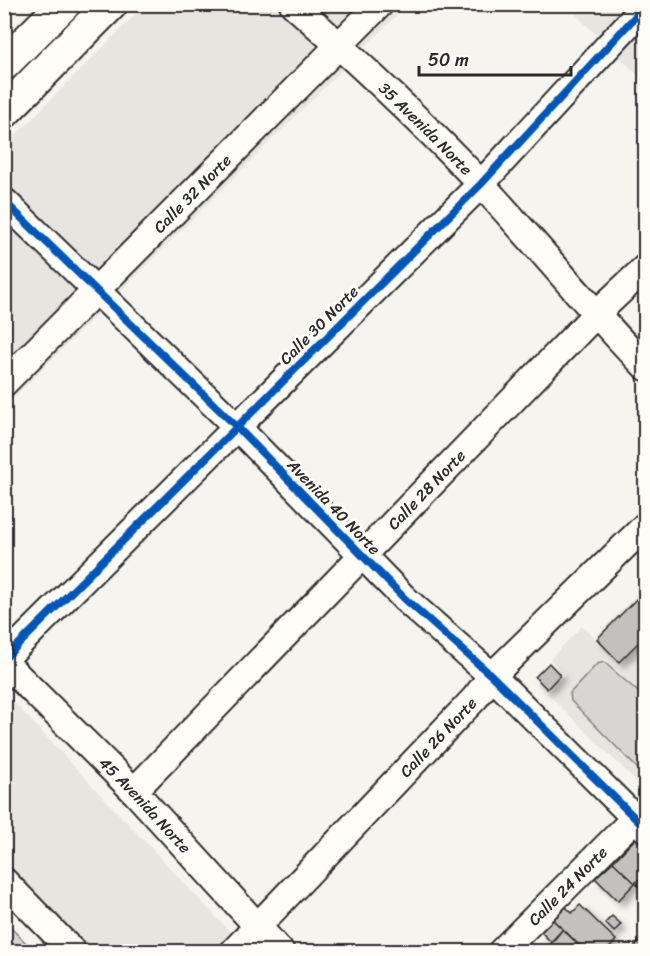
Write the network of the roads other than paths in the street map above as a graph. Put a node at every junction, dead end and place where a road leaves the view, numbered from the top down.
1 (64, 4) edge
2 (111, 4) edge
3 (293, 4) edge
4 (380, 4) edge
5 (645, 5) edge
6 (339, 45) junction
7 (4, 63) edge
8 (4, 112) edge
9 (481, 184) junction
10 (4, 201) edge
11 (645, 267) edge
12 (97, 290) junction
13 (595, 315) junction
14 (645, 367) edge
15 (4, 383) edge
16 (236, 426) junction
17 (645, 525) edge
18 (362, 556) junction
19 (4, 660) edge
20 (492, 676) junction
21 (134, 791) junction
22 (640, 824) edge
23 (4, 881) edge
24 (256, 927) junction
25 (73, 951) edge
26 (233, 951) edge
27 (281, 951) edge
28 (501, 951) edge

1 - 7 main road
2 - 8 main road
3 - 6 street, 35 Avenida Norte
4 - 6 street, Calle 32 Norte
5 - 9 street, Calle 30 Norte
6 - 9 street, 35 Avenida Norte
6 - 12 street, Calle 32 Norte
9 - 13 street, 35 Avenida Norte
9 - 16 street, Calle 30 Norte
10 - 12 street, Avenida 40 Norte
11 - 13 street, Calle 28 Norte
12 - 15 street, Calle 32 Norte
12 - 16 street, Avenida 40 Norte
13 - 14 street, 35 Avenida Norte
13 - 18 street, Calle 28 Norte
16 - 18 street, Avenida 40 Norte
16 - 19 street, Calle 30 Norte
17 - 20 street, Calle 26 Norte
18 - 20 street, Avenida 40 Norte
18 - 21 street, Calle 28 Norte
19 - 21 street, 45 Avenida Norte
20 - 22 street, Avenida 40 Norte
20 - 24 street, Calle 26 Norte
21 - 24 street, 45 Avenida Norte
22 - 28 street, Calle 24 Norte
23 - 25 street
24 - 26 street, Calle 26 Norte
24 - 27 street, 45 Avenida Norte

